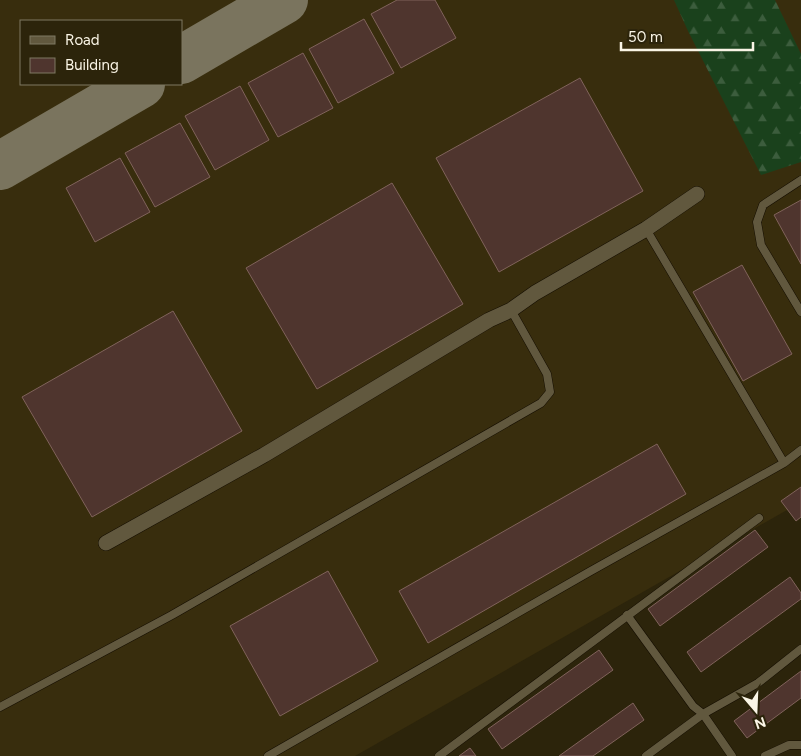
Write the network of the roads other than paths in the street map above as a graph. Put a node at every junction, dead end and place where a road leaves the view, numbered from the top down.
1 (801, 180) edge
2 (697, 194) dead end
3 (646, 229) junction
4 (512, 310) junction
5 (801, 312) edge
6 (801, 450) edge
7 (784, 463) junction
8 (759, 518) dead end
9 (106, 543) dead end
10 (627, 615) junction
11 (801, 649) edge
12 (0, 707) edge
13 (703, 714) junction
14 (801, 745) edge
15 (268, 756) edge
16 (439, 756) edge
17 (646, 756) edge
18 (732, 756) edge
19 (764, 756) edge

1 - 5 lane
2 - 3 street
3 - 4 street
3 - 7 lane
4 - 9 street
4 - 12 lane
6 - 7 lane
7 - 15 lane
8 - 10 lane
10 - 13 lane
10 - 16 lane
11 - 13 lane
13 - 17 lane
13 - 18 lane
14 - 19 lane

